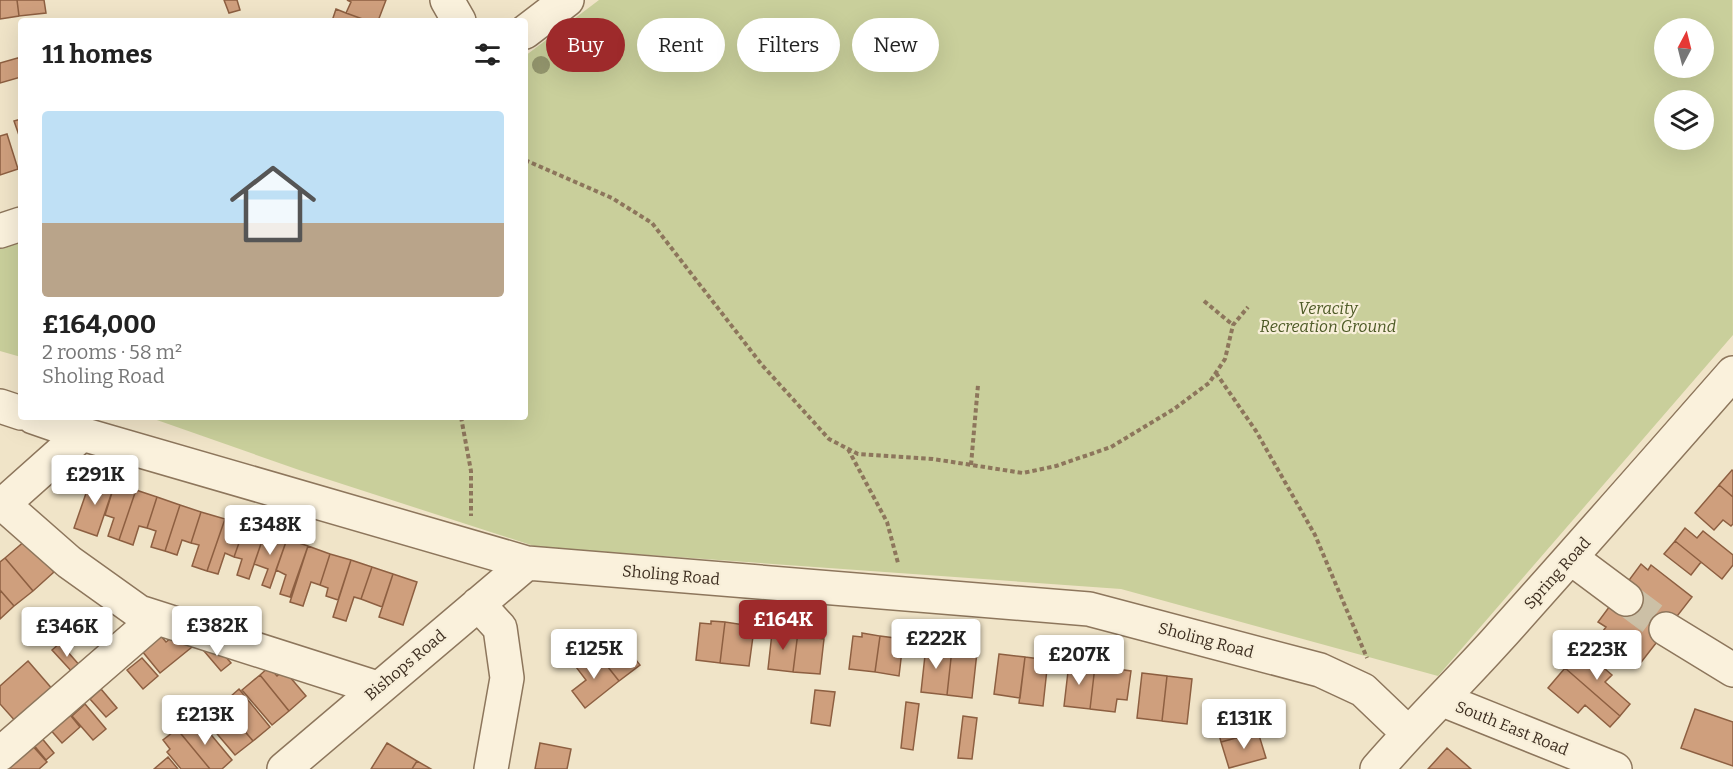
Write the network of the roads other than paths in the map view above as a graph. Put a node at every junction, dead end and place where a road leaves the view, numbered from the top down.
1 (447, 0) edge
2 (567, 0) edge
3 (457, 18) edge
4 (528, 30) edge
5 (18, 225) edge
6 (0, 231) edge
7 (1733, 373) edge
8 (0, 406) edge
9 (18, 412) edge
10 (42, 420) edge
11 (82, 434) junction
12 (2, 506) edge
13 (1571, 558) junction
14 (527, 562) junction
15 (1626, 599) tunnel mouth
16 (478, 604) junction
17 (157, 618) junction
18 (1666, 629) tunnel mouth
19 (1733, 670) edge
20 (377, 688) junction
21 (1443, 700) junction
22 (1408, 733) junction
23 (0, 754) edge
24 (284, 769) edge
25 (491, 769) edge
26 (1377, 769) edge
27 (1615, 769) edge

1 - 3 street
2 - 4 street
5 - 6 street
7 - 13 street, Spring Road
8 - 9 street
10 - 11 street, Sholing Road
11 - 12 street
11 - 14 street, Sholing Road
12 - 17 street
13 - 15 street
13 - 21 street, Spring Road
14 - 16 street, Bishops Road
14 - 22 street, Sholing Road
16 - 20 street, Bishops Road
16 - 25 street
17 - 20 street
17 - 23 street
18 - 19 street
20 - 24 street, Bishops Road
21 - 22 street, Spring Road
21 - 27 street, South East Road
22 - 26 street, Spring Road

